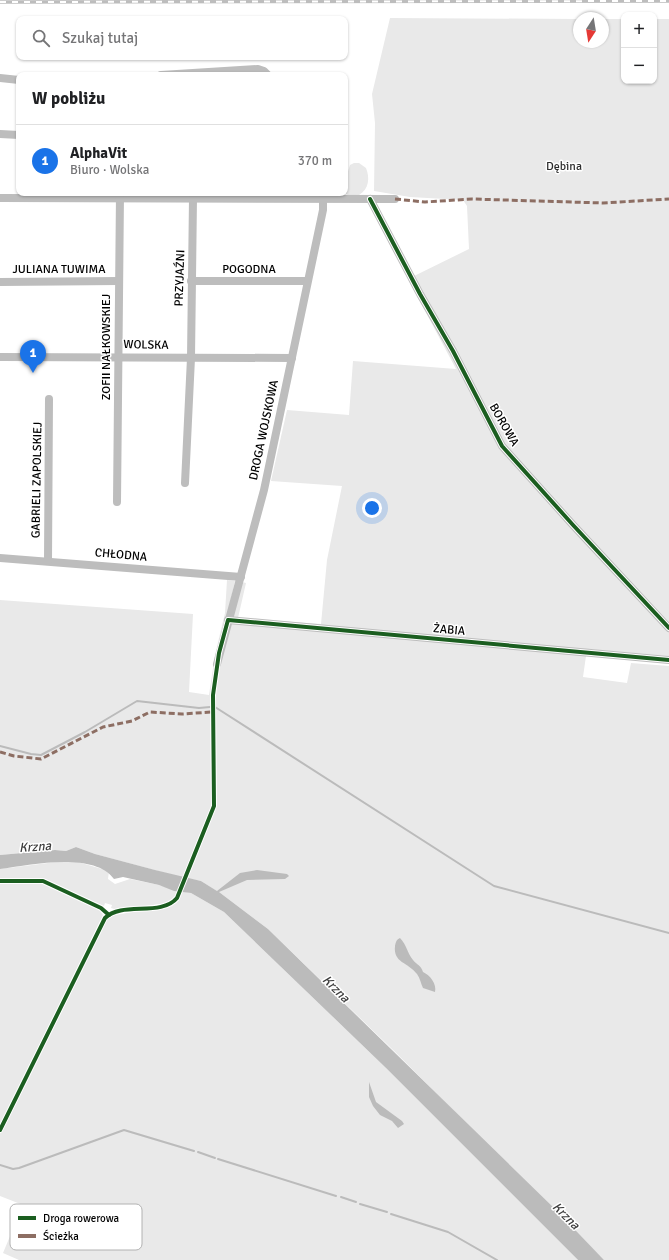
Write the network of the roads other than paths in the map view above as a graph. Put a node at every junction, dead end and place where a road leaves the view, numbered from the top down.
1 (210, 72) edge
2 (265, 72) edge
3 (0, 78) edge
4 (16, 80) edge
5 (0, 134) edge
6 (16, 135) edge
7 (120, 196) edge
8 (269, 196) edge
9 (0, 198) edge
10 (193, 198) junction
11 (323, 199) junction
12 (370, 199) junction
13 (395, 199) dead end
14 (118, 281) junction
15 (191, 281) junction
16 (307, 281) junction
17 (0, 282) edge
18 (0, 357) edge
19 (119, 357) junction
20 (191, 358) junction
21 (292, 358) junction
22 (49, 399) dead end
23 (185, 483) dead end
24 (117, 502) dead end
25 (0, 558) edge
26 (48, 561) junction
27 (241, 577) junction
28 (228, 620) junction
29 (669, 628) edge
30 (669, 660) edge
31 (217, 664) dead end

1 - 2 street
3 - 4 street
5 - 6 street
7 - 9 street
7 - 10 street
7 - 14 street, ZOFII NAŁKOWSKIEJ
8 - 10 street
8 - 11 street
10 - 15 street, PRZYJAŹNI
11 - 12 street
11 - 16 street, DROGA WOJSKOWA
12 - 13 street
12 - 29 street, BOROWA
14 - 17 street, JULIANA TUWIMA
14 - 19 street, ZOFII NAŁKOWSKIEJ
15 - 16 street, POGODNA
15 - 20 street, PRZYJAŹNI
16 - 21 street, DROGA WOJSKOWA
18 - 19 street, WOLSKA
19 - 20 street, WOLSKA
19 - 24 street, ZOFII NAŁKOWSKIEJ
20 - 21 street, WOLSKA
20 - 23 street, PRZYJAŹNI
21 - 27 street, DROGA WOJSKOWA
22 - 26 street, GABRIELI ZAPOLSKIEJ
25 - 26 street, CHŁODNA
26 - 27 street, CHŁODNA
27 - 28 street, DROGA WOJSKOWA
28 - 30 street, ŻABIA
28 - 31 street, DROGA WOJSKOWA

